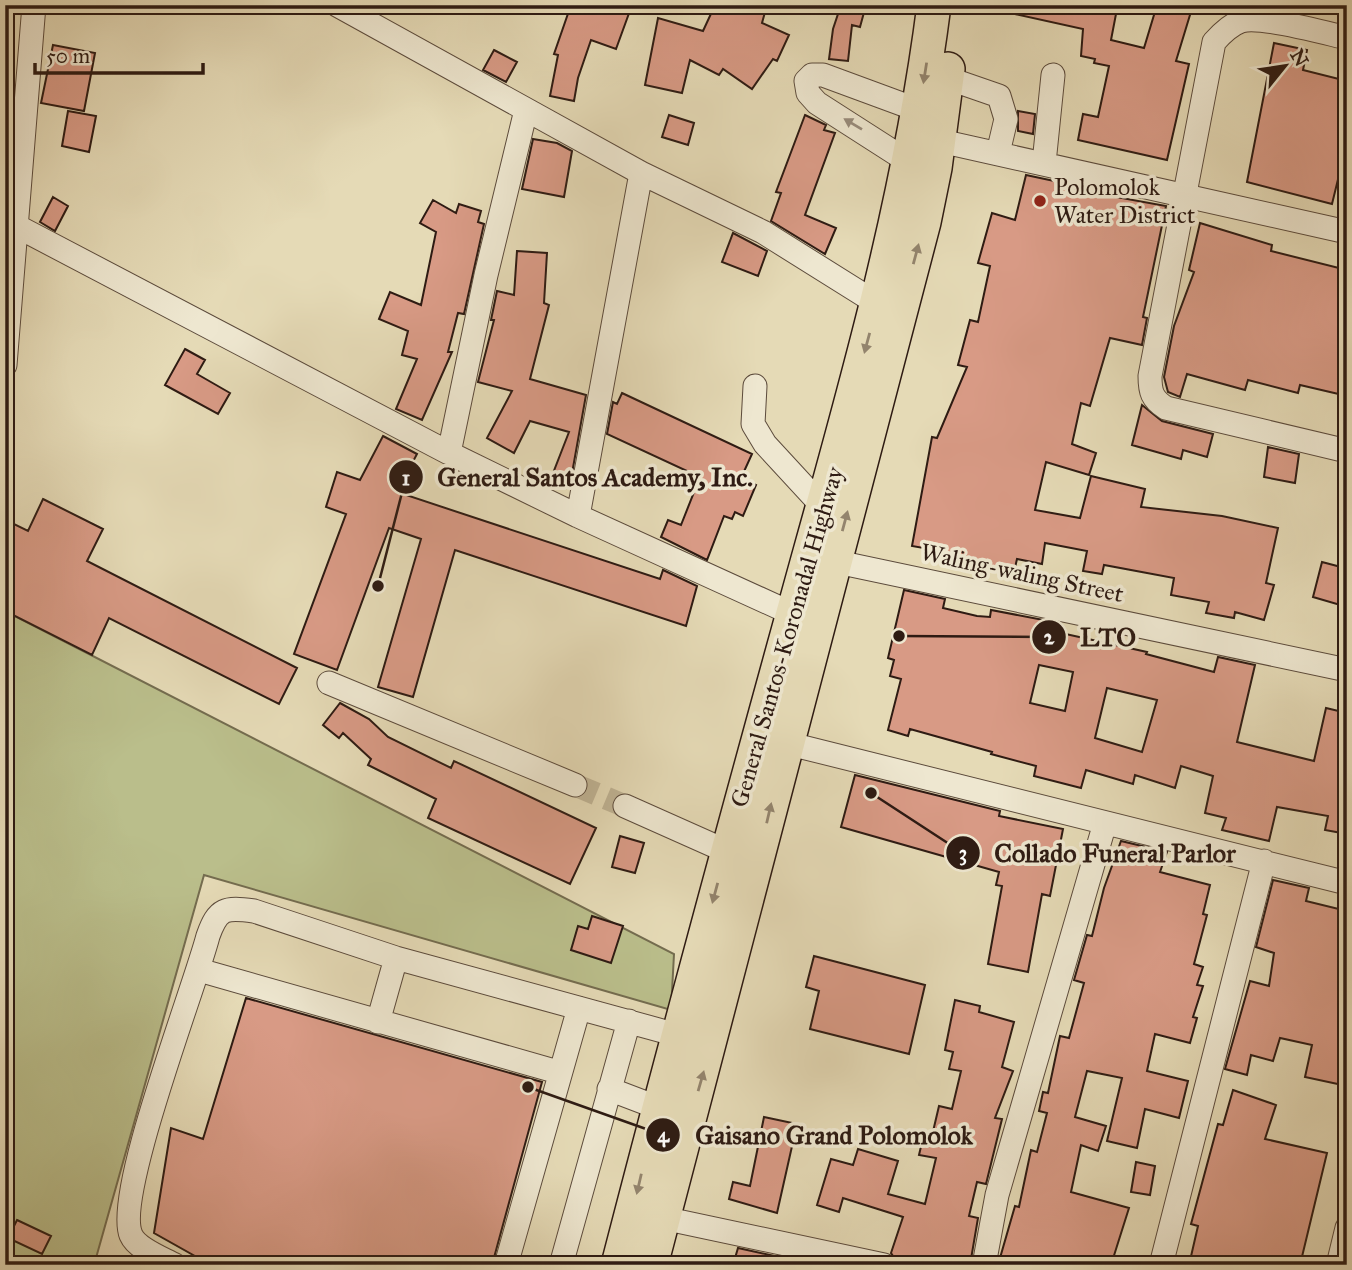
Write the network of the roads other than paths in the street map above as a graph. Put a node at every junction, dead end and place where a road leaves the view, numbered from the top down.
1 (34, 5) edge
2 (337, 5) edge
3 (934, 5) edge
4 (956, 5) edge
5 (1347, 38) edge
6 (1054, 75) dead end
7 (947, 78) junction
8 (526, 110) junction
9 (919, 137) junction
10 (998, 153) junction
11 (1044, 163) junction
12 (641, 173) junction
13 (1184, 195) junction
14 (10, 224) edge
15 (1347, 232) edge
16 (877, 304) junction
17 (5, 365) edge
18 (755, 386) dead end
19 (1347, 451) edge
20 (449, 453) junction
21 (824, 508) junction
22 (578, 516) junction
23 (822, 559) junction
24 (806, 619) junction
25 (1347, 670) edge
26 (329, 683) dead end
27 (786, 743) junction
28 (575, 785) tunnel mouth
29 (625, 806) tunnel mouth
30 (1105, 823) junction
31 (726, 850) junction
32 (1264, 861) junction
33 (1347, 883) edge
34 (396, 958) junction
35 (199, 970) junction
36 (579, 1008) junction
37 (628, 1021) junction
38 (378, 1022) junction
39 (677, 1035) junction
40 (558, 1072) junction
41 (609, 1089) junction
42 (657, 1107) junction
43 (690, 1120) junction
44 (663, 1218) junction
45 (1347, 1228) edge
46 (656, 1264) edge
47 (175, 1265) edge
48 (506, 1265) edge
49 (561, 1265) edge
50 (618, 1265) edge
51 (884, 1265) edge
52 (984, 1265) edge
53 (1161, 1265) edge
54 (1338, 1265) edge

1 - 14 street
2 - 8 street
3 -> 9 highway, General Santos-Koronadal Highway
4 - 7 highway, General Santos-Koronadal Highway
5 - 13 street
6 - 11 street
7 - 9 highway, General Santos-Koronadal Highway
7 - 10 street
8 - 12 street
8 - 20 street
9 - 10 street
9 - 16 highway, General Santos-Koronadal Highway
23 -> 9 highway, General Santos-Koronadal Highway
10 - 11 street
11 - 13 street
12 - 16 street
12 - 22 street
13 - 15 street
13 - 19 street
14 - 17 street
14 - 20 street
16 -> 21 highway, General Santos-Koronadal Highway
18 - 21 street
20 - 22 street
21 - 23 highway, General Santos-Koronadal Highway
22 - 24 street
23 - 24 highway, General Santos-Koronadal Highway
23 - 25 street, Waling-waling Street
24 - 27 highway, General Santos-Koronadal Highway
24 - 31 highway, General Santos-Koronadal Highway
26 - 28 street
27 - 30 street
43 -> 27 highway, General Santos-Koronadal Highway
29 - 31 street
30 - 32 street
30 - 52 street
31 -> 39 highway, General Santos-Koronadal Highway
32 - 33 street
32 - 53 street
34 - 35 street
34 - 36 street
34 - 38 street
35 - 38 street
35 - 47 street
36 - 37 street
36 - 40 street
37 - 39 street
37 - 41 street
38 - 40 street
39 - 42 highway, General Santos-Koronadal Highway
40 - 48 street
41 - 42 street
41 - 49 street
42 - 43 street
42 -> 50 highway, General Santos-Koronadal Highway
43 - 44 highway, General Santos-Koronadal Highway
44 - 46 highway, General Santos-Koronadal Highway
44 - 51 street
45 - 54 street

